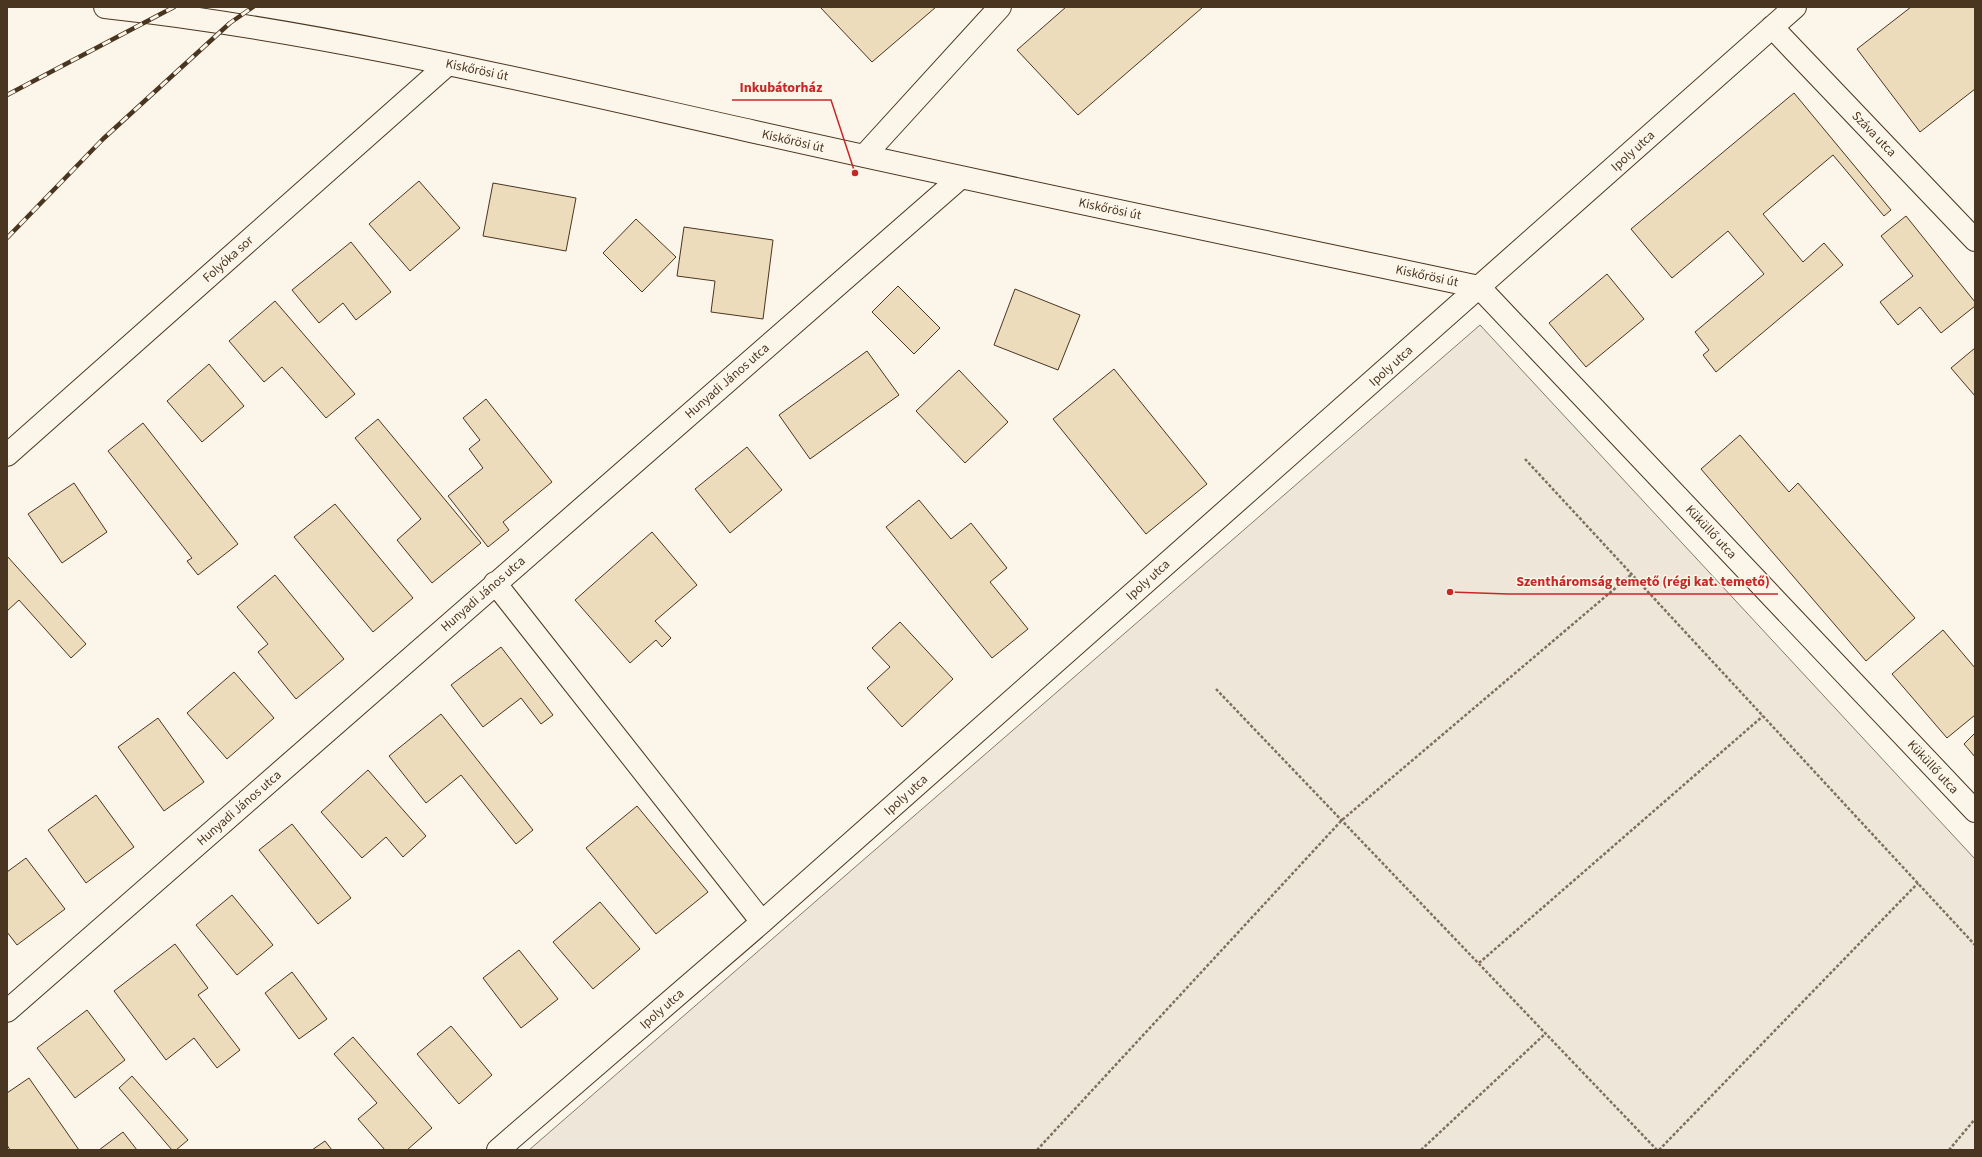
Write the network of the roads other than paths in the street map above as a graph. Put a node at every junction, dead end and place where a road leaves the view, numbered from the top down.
1 (111, 7) edge
2 (1000, 7) edge
3 (1795, 7) edge
4 (1772, 27) junction
5 (448, 64) junction
6 (864, 156) junction
7 (960, 178) junction
8 (1975, 240) edge
9 (1479, 287) junction
10 (7, 455) edge
11 (495, 584) junction
12 (1975, 811) edge
13 (762, 922) junction
14 (7, 1011) edge
15 (498, 1150) edge

1 - 5 street, Kiskőrösi út
2 - 6 street
3 - 4 street, Ipoly utca
4 - 8 street, Száva utca
4 - 9 street, Ipoly utca
5 - 6 street, Kiskőrösi út
5 - 10 street, Folyóka sor
6 - 7 street, Kiskőrösi út
7 - 9 street, Kiskőrösi út
7 - 11 street, Hunyadi János utca
9 - 12 street, Küküllő utca
9 - 13 street, Ipoly utca
11 - 13 street
11 - 14 street, Hunyadi János utca
13 - 15 street, Ipoly utca

